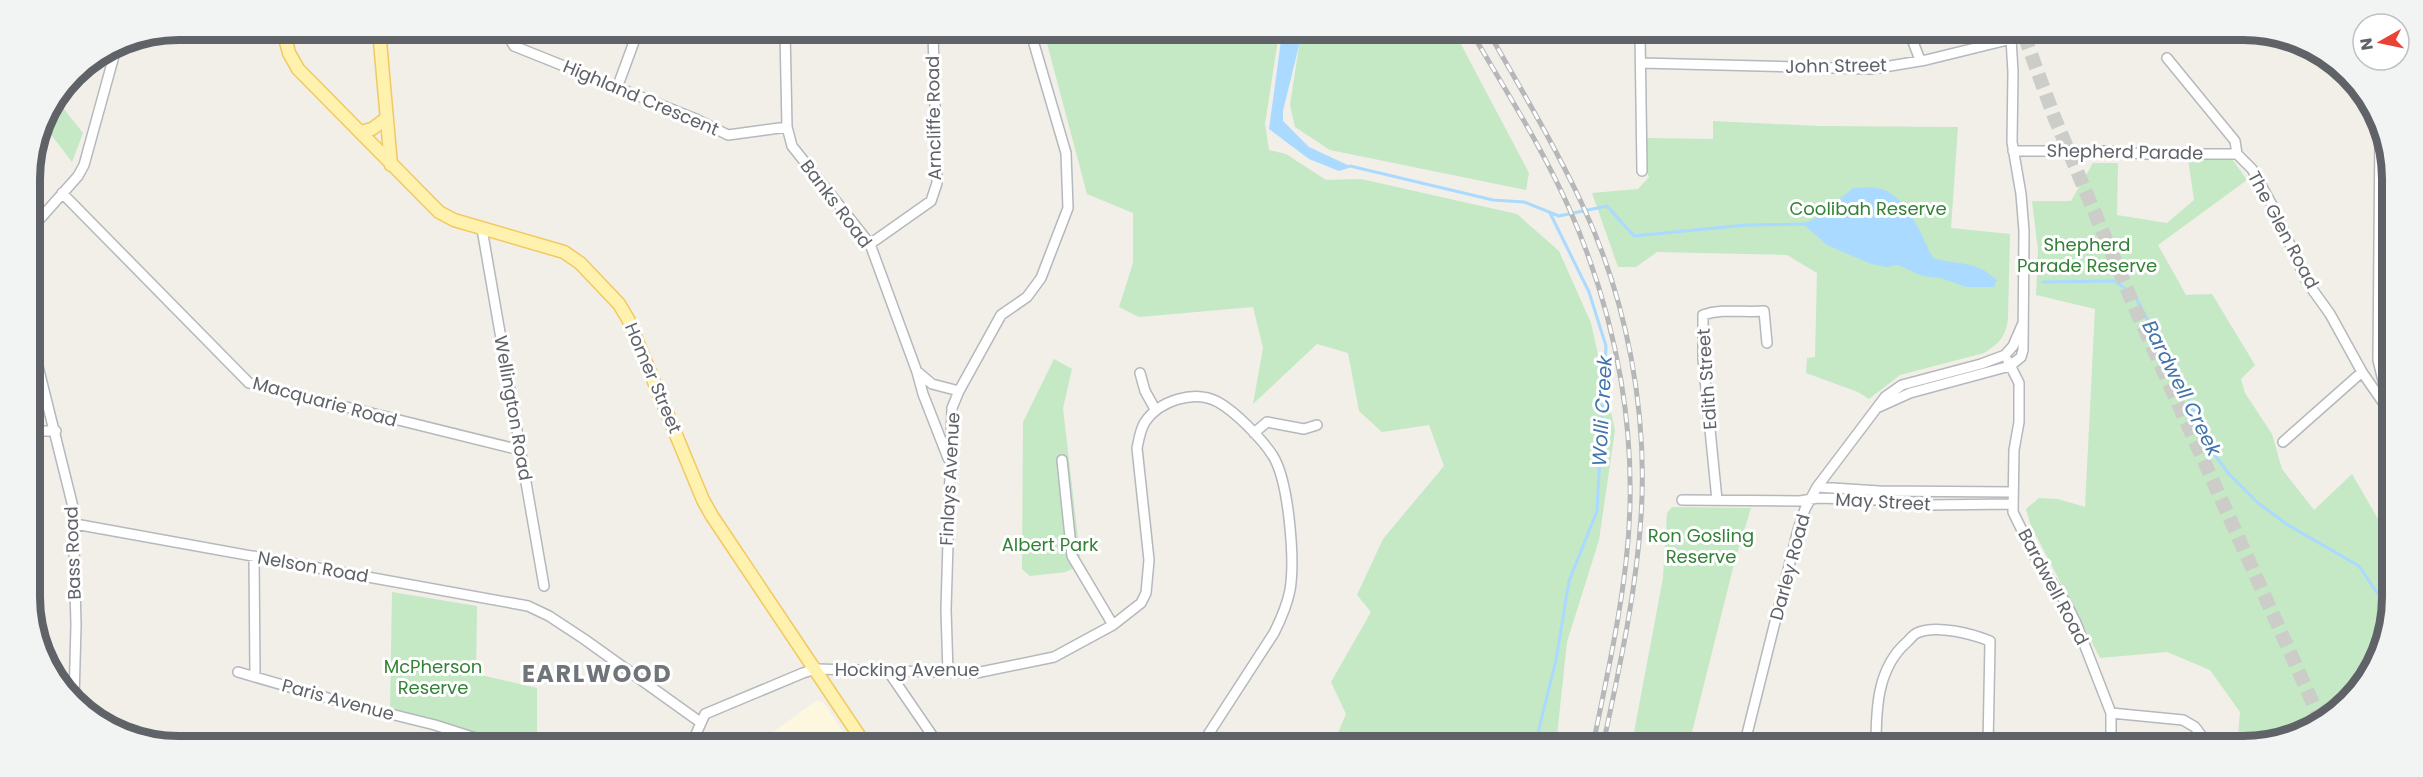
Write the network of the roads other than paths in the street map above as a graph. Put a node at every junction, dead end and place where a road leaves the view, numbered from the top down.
1 (286, 40) edge
2 (380, 40) edge
3 (510, 40) edge
4 (635, 40) edge
5 (785, 40) edge
6 (933, 40) edge
7 (1033, 40) edge
8 (1640, 40) edge
9 (1912, 40) edge
10 (2007, 40) edge
11 (2011, 40) edge
12 (114, 57) edge
13 (2167, 58) dead end
14 (1920, 60) junction
15 (1641, 63) junction
16 (617, 88) junction
17 (387, 118) junction
18 (787, 127) junction
19 (360, 132) junction
20 (2013, 151) junction
21 (2380, 152) edge
22 (2237, 154) junction
23 (391, 165) junction
24 (1642, 171) dead end
25 (62, 193) junction
26 (41, 218) edge
27 (482, 229) junction
28 (870, 244) junction
29 (2023, 323) junction
30 (1767, 342) dead end
31 (2005, 355) junction
32 (2010, 366) junction
33 (917, 372) junction
34 (2362, 372) junction
35 (41, 373) edge
36 (1140, 374) dead end
37 (2382, 379) edge
38 (959, 391) junction
39 (2382, 402) edge
40 (1877, 408) junction
41 (1155, 409) junction
42 (1317, 425) dead end
43 (40, 431) edge
44 (56, 431) junction
45 (1254, 433) junction
46 (2283, 442) dead end
47 (520, 450) junction
48 (1062, 460) dead end
49 (950, 462) junction
50 (1817, 487) junction
51 (2013, 492) junction
52 (1682, 500) dead end
53 (1717, 500) junction
54 (1809, 500) junction
55 (2013, 504) junction
56 (75, 524) junction
57 (254, 556) junction
58 (544, 586) dead end
59 (1113, 626) junction
60 (815, 669) junction
61 (888, 671) junction
62 (238, 672) dead end
63 (948, 673) junction
64 (255, 676) junction
65 (74, 688) edge
66 (2111, 713) junction
67 (700, 722) junction
68 (469, 736) edge
69 (695, 736) edge
70 (859, 736) edge
71 (933, 736) edge
72 (1207, 736) edge
73 (1746, 736) edge
74 (1876, 736) edge
75 (1988, 736) edge
76 (2112, 736) edge
77 (2202, 736) edge

1 - 19 main road, Homer Street
2 - 17 main road
3 - 16 street, Highland Crescent
4 - 16 street
5 - 18 street, Banks Road
6 - 28 street, Arncliffe Road
7 - 38 street, Finlays Avenue
8 - 15 street
9 - 14 street
10 - 14 street, John Street
11 - 20 street
12 - 25 street
13 - 22 street, The Glen Road
14 - 15 street, John Street
15 - 24 street
16 - 18 street, Highland Crescent
17 - 19 main road
17 - 23 main road
18 - 28 street, Banks Road
19 - 23 main road, Homer Street
20 - 22 street, Shepherd Parade
20 - 29 street
21 - 37 street
22 - 34 street, The Glen Road
23 - 27 main road, Homer Street
25 - 26 street
25 - 47 street, Macquarie Road
27 - 47 street, Wellington Road
27 - 60 main road, Homer Street
28 - 33 street, Banks Road
29 - 31 street
29 - 32 street
30 - 53 street, Edith Street
31 - 32 street, Bardwell Road
31 - 40 street, Darley Road
32 - 40 street, Darley Road
32 - 51 street, Bardwell Road
33 - 38 street
33 - 49 street, Banks Road
34 - 39 street, The Glen Road
34 - 46 street
35 - 44 street, Bass Road
36 - 41 street
38 - 49 street, Finlays Avenue
40 - 50 street, Darley Road
41 - 45 street
41 - 59 street, Hocking Avenue
42 - 45 street
43 - 44 street
44 - 56 street, Bass Road
45 - 72 street
47 - 58 street, Wellington Road
48 - 59 street
49 - 63 street, Finlays Avenue
50 - 51 street, May Street
50 - 54 street, Darley Road
51 - 55 street, Bardwell Road
52 - 53 street, May Street
53 - 54 street, May Street
54 - 55 street, May Street
54 - 73 street, Darley Road
55 - 66 street, Bardwell Road
56 - 57 street, Nelson Road
56 - 65 street, Bass Road
57 - 64 street
57 - 67 street, Nelson Road
59 - 63 street, Hocking Avenue
60 - 61 street, Hocking Avenue
60 - 67 street
60 - 70 main road, Homer Street
61 - 63 street, Hocking Avenue
61 - 71 street
62 - 64 street, Paris Avenue
64 - 68 street, Paris Avenue
66 - 76 street, Bardwell Road
66 - 77 street
67 - 69 street
74 - 75 street

